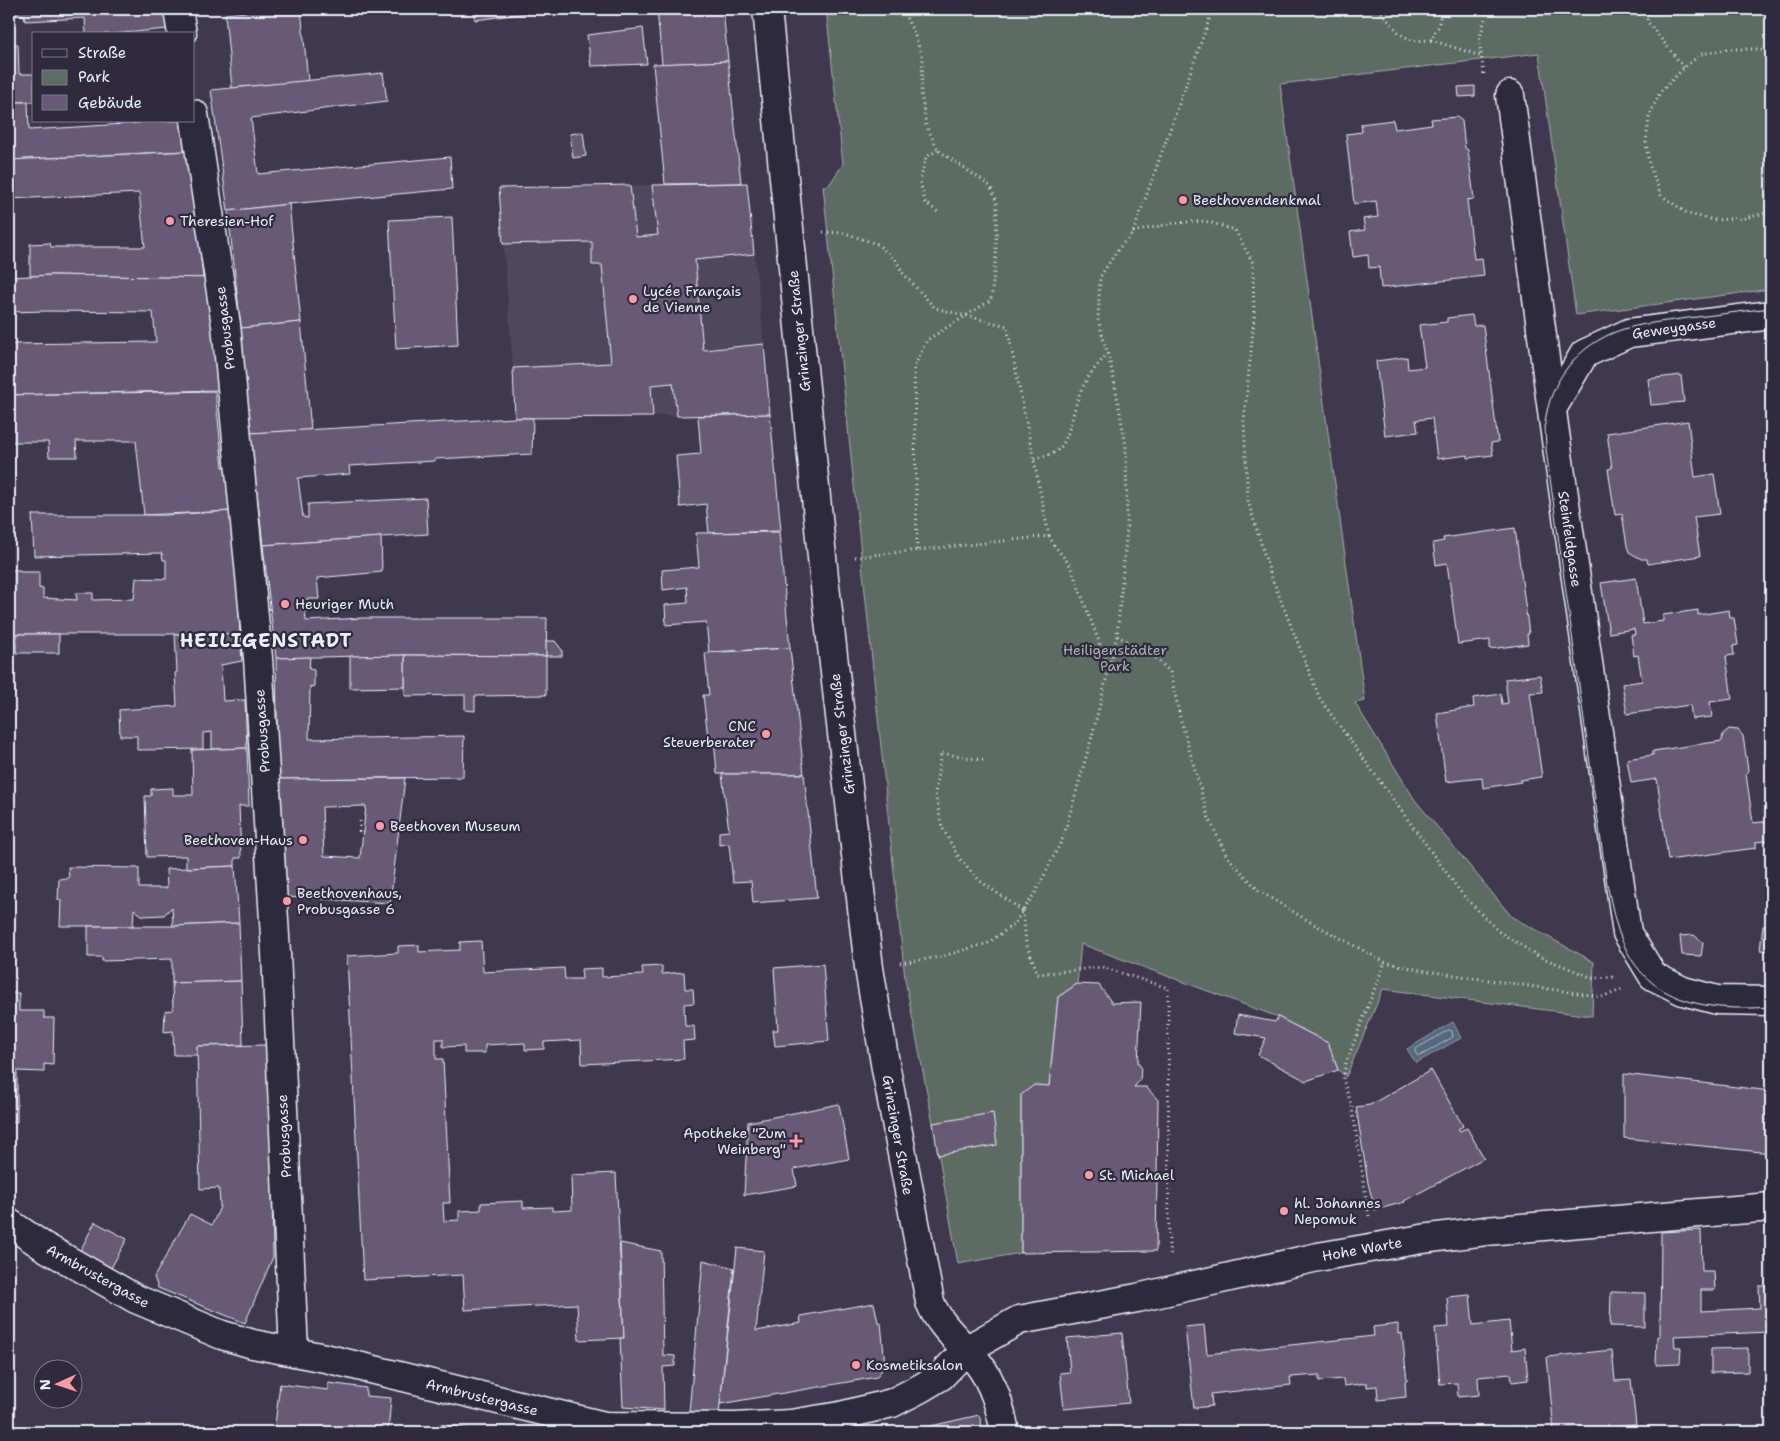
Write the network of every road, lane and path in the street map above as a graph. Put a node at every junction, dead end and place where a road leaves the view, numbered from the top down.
1 (178, 9) edge
2 (767, 9) edge
3 (902, 9) edge
4 (1213, 9) edge
5 (1378, 9) edge
6 (1442, 9) edge
7 (1488, 9) edge
8 (1648, 9) edge
9 (182, 32) edge
10 (1431, 40) junction
11 (1771, 54) edge
12 (1481, 56) junction
13 (1684, 68) junction
14 (1510, 95) joint
15 (195, 121) edge
16 (938, 150) junction
17 (1771, 212) edge
18 (939, 213) dead end
19 (818, 232) dead end
20 (1133, 232) junction
21 (1771, 315) edge
22 (966, 316) junction
23 (1107, 354) junction
24 (1552, 409) junction
25 (1034, 459) junction
26 (1049, 536) junction
27 (917, 552) junction
28 (823, 560) junction
29 (1117, 636) junction
30 (1109, 668) junction
31 (983, 760) dead end
32 (360, 821) dead end
33 (363, 833) dead end
34 (1024, 911) junction
35 (1385, 962) junction
36 (869, 968) junction
37 (1654, 976) junction
38 (1604, 997) dead end
39 (1771, 1001) edge
40 (1771, 1207) edge
41 (9, 1223) edge
42 (1374, 1247) junction
43 (1176, 1288) junction
44 (966, 1350) junction
45 (294, 1352) junction
46 (1005, 1432) edge

1 - 9 street
2 - 28 street, Grinzinger Straße
3 - 16 path
4 - 20 path
5 - 10 path
6 - 10 path
7 - 12 path
8 - 13 path
10 - 12 path
11 - 13 path
12 - 14 path
13 - 17 path
14 - 24 street, Steinfeldgasse
15 - 45 street, Probusgasse
16 - 18 path
16 - 22 path
19 - 22 path
20 - 23 path
20 - 37 path
21 - 24 street, Geweygasse
22 - 25 path
22 - 27 path
23 - 25 path
23 - 29 path
24 - 37 street, Steinfeldgasse
25 - 26 path
26 - 27 path
26 - 30 path
27 - 28 path
28 - 36 street, Grinzinger Straße
29 - 30 path
29 - 35 path
30 - 34 path
31 - 34 path
32 - 33 path
34 - 36 path
34 - 43 path
35 - 38 path
35 - 42 path
36 - 44 street, Grinzinger Straße
37 - 39 street
40 - 42 street, Hohe Warte
41 - 45 street, Armbrustergasse
42 - 43 street, Hohe Warte
43 - 44 street, Hohe Warte
44 - 45 street, Armbrustergasse
44 - 46 street, Grinzinger Straße

